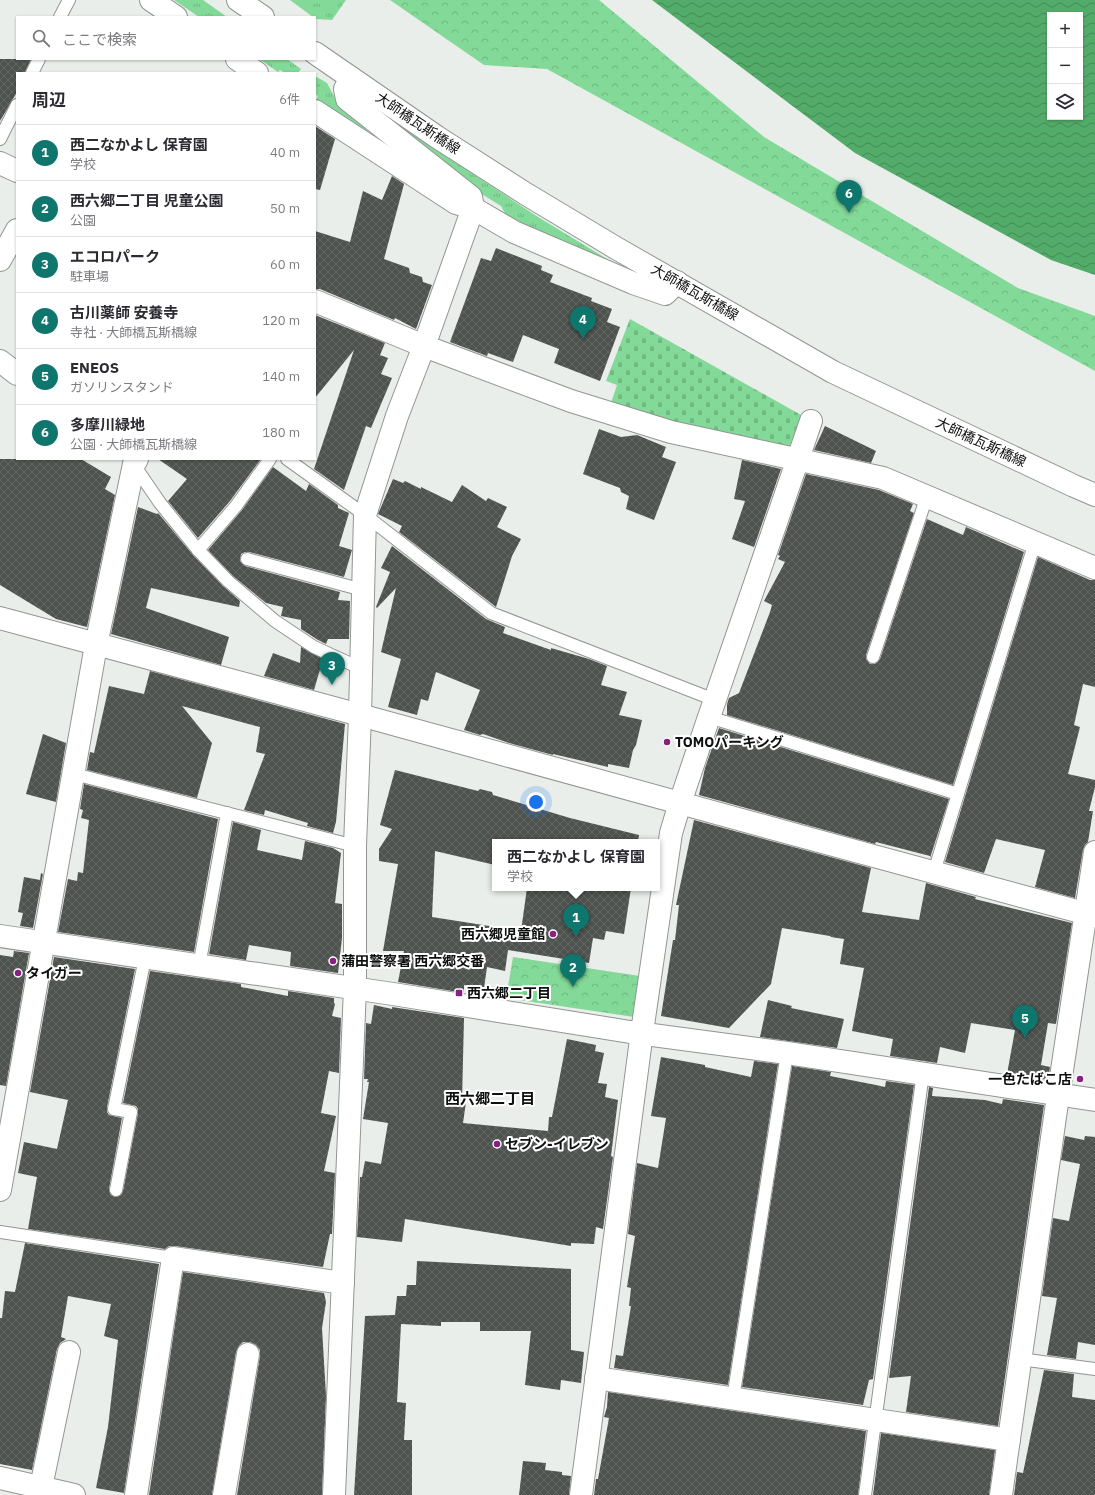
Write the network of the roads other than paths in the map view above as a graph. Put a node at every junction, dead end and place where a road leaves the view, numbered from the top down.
1 (69, 0) edge
2 (151, 0) edge
3 (238, 0) edge
4 (61, 16) edge
5 (175, 16) edge
6 (262, 16) edge
7 (316, 54) edge
8 (38, 60) edge
9 (238, 60) edge
10 (32, 72) edge
11 (256, 72) edge
12 (351, 78) junction
13 (16, 107) edge
14 (316, 111) edge
15 (0, 140) edge
16 (0, 163) edge
17 (16, 171) edge
18 (473, 208) junction
19 (16, 232) edge
20 (0, 260) edge
21 (677, 282) junction
22 (316, 301) edge
23 (424, 346) junction
24 (0, 361) edge
25 (16, 373) edge
26 (811, 421) dead end
27 (269, 460) edge
28 (287, 460) edge
29 (798, 460) junction
30 (133, 461) edge
31 (1095, 495) edge
32 (927, 496) junction
33 (365, 515) junction
34 (1035, 542) junction
35 (198, 550) junction
36 (247, 559) dead end
37 (1095, 568) edge
38 (363, 590) junction
39 (0, 618) edge
40 (96, 644) junction
41 (873, 657) dead end
42 (362, 669) junction
43 (712, 709) junction
44 (360, 715) junction
45 (74, 774) junction
46 (958, 794) junction
47 (680, 803) junction
48 (226, 813) junction
49 (356, 846) junction
50 (1095, 852) edge
51 (934, 872) junction
52 (1091, 914) edge
53 (0, 936) edge
54 (44, 943) junction
55 (145, 958) junction
56 (199, 966) junction
57 (354, 988) junction
58 (642, 1032) junction
59 (787, 1053) junction
60 (923, 1073) junction
61 (1058, 1095) junction
62 (1095, 1100) edge
63 (0, 1190) edge
64 (116, 1190) dead end
65 (0, 1232) edge
66 (173, 1258) junction
67 (343, 1284) junction
68 (69, 1352) dead end
69 (248, 1354) dead end
70 (1020, 1359) junction
71 (1095, 1369) edge
72 (596, 1378) junction
73 (733, 1399) junction
74 (875, 1420) junction
75 (1009, 1440) junction
76 (0, 1478) edge
77 (41, 1487) junction
78 (74, 1495) edge
79 (136, 1495) edge
80 (224, 1495) edge
81 (334, 1495) edge
82 (581, 1495) edge
83 (865, 1495) edge
84 (1001, 1495) edge

1 - 4 lane
2 - 5 street
3 - 6 street
7 - 12 street, 大師橋瓦斯橋線
8 - 10 lane
9 - 11 street
12 - 18 street
12 - 21 street, 大師橋瓦斯橋線
13 - 15 lane
14 - 18 street
16 - 17 street
18 - 21 street
18 - 23 street
19 - 20 street
21 - 31 street, 大師橋瓦斯橋線
22 - 23 street
23 - 29 street
23 - 33 street
24 - 25 street
26 - 29 street
27 - 35 lane
28 - 33 lane
29 - 32 street
29 - 43 street
30 - 35 lane
30 - 40 street
32 - 34 street
32 - 41 lane
33 - 38 street
33 - 43 lane
34 - 37 street
34 - 46 lane
35 - 42 lane
36 - 38 lane
38 - 42 street
39 - 40 street
40 - 44 street
40 - 45 street
42 - 44 street
43 - 46 lane
43 - 47 street
44 - 47 street
44 - 49 street
45 - 48 lane
45 - 54 street
46 - 51 lane
47 - 51 street
47 - 58 street
48 - 49 lane
48 - 56 lane
49 - 57 street
50 - 52 street
51 - 52 street
52 - 61 street
53 - 54 street
54 - 55 street
54 - 63 street
55 - 56 street
55 - 64 lane
56 - 57 street
57 - 58 street
57 - 67 street
58 - 59 street
58 - 72 street
59 - 60 street
59 - 73 lane
60 - 61 street
60 - 74 lane
61 - 62 street
61 - 70 street
65 - 66 lane
66 - 67 street
66 - 79 street
67 - 81 street
68 - 77 street
69 - 80 street
70 - 71 lane
70 - 75 street
72 - 73 street
72 - 82 street
73 - 74 street
74 - 75 street
74 - 83 lane
75 - 84 street
76 - 77 street
77 - 78 street

